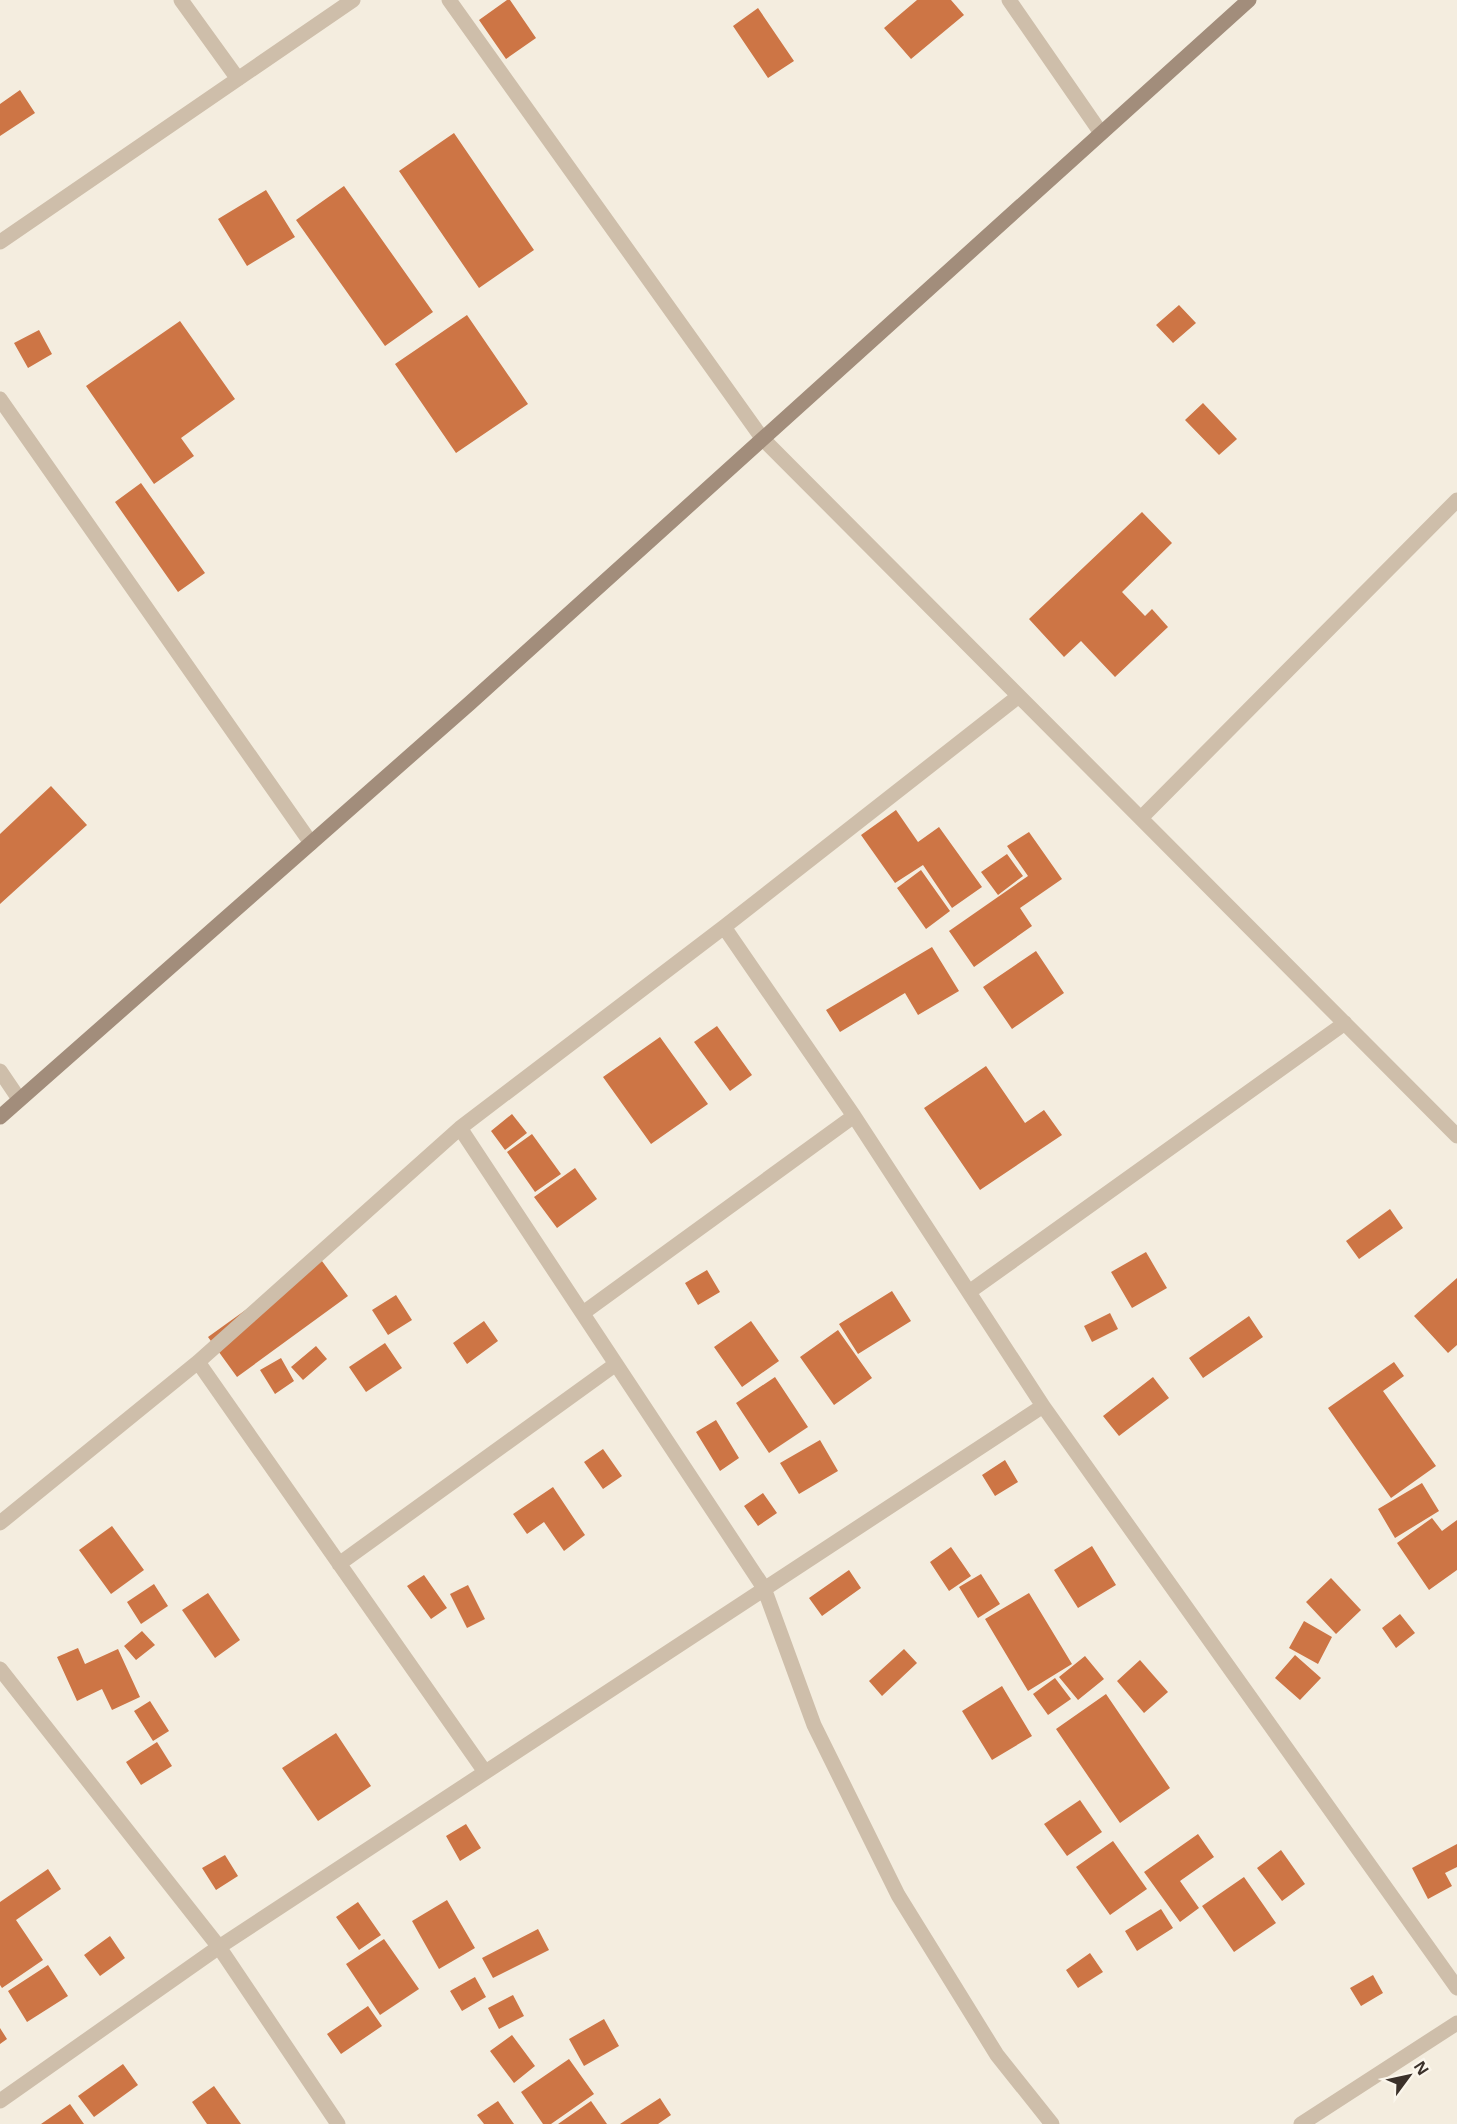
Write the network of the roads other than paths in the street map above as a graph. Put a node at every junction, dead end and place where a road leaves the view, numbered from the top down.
1 (181, 0) edge
2 (352, 0) edge
3 (449, 0) edge
4 (1009, 0) edge
5 (1249, 0) edge
6 (238, 79) junction
7 (1101, 133) junction
8 (0, 242) edge
9 (0, 399) edge
10 (762, 438) junction
11 (1457, 500) edge
12 (1019, 696) junction
13 (1141, 818) junction
14 (311, 843) junction
15 (724, 927) junction
16 (1345, 1023) junction
17 (0, 1071) edge
18 (19, 1099) junction
19 (854, 1116) junction
20 (0, 1117) edge
21 (460, 1128) junction
22 (1457, 1136) edge
23 (969, 1292) junction
24 (583, 1313) junction
25 (198, 1362) junction
26 (616, 1364) junction
27 (1043, 1406) junction
28 (0, 1523) edge
29 (339, 1564) junction
30 (764, 1588) junction
31 (0, 1669) edge
32 (485, 1772) junction
33 (219, 1947) junction
34 (1457, 1988) edge
35 (1457, 2023) edge
36 (0, 2101) edge
37 (338, 2124) edge
38 (1052, 2124) edge
39 (1301, 2124) edge

1 - 6 street
2 - 6 street
3 - 10 street
4 - 7 street
5 - 7 main road
6 - 8 street
7 - 10 main road
9 - 14 street
10 - 12 street
10 - 14 main road
11 - 13 street
12 - 13 street
12 - 15 street
13 - 16 street
14 - 18 main road
15 - 19 street
15 - 21 street
16 - 22 street
16 - 23 street
17 - 18 street
18 - 20 main road
19 - 23 street
19 - 24 street
21 - 24 street
21 - 25 street
23 - 27 street
24 - 26 street
25 - 28 street
25 - 29 street
26 - 29 street
26 - 30 street
27 - 30 street
27 - 34 street
29 - 32 street
30 - 32 street
30 - 38 street
31 - 33 street
32 - 33 street
33 - 36 street
33 - 37 street
35 - 39 street

